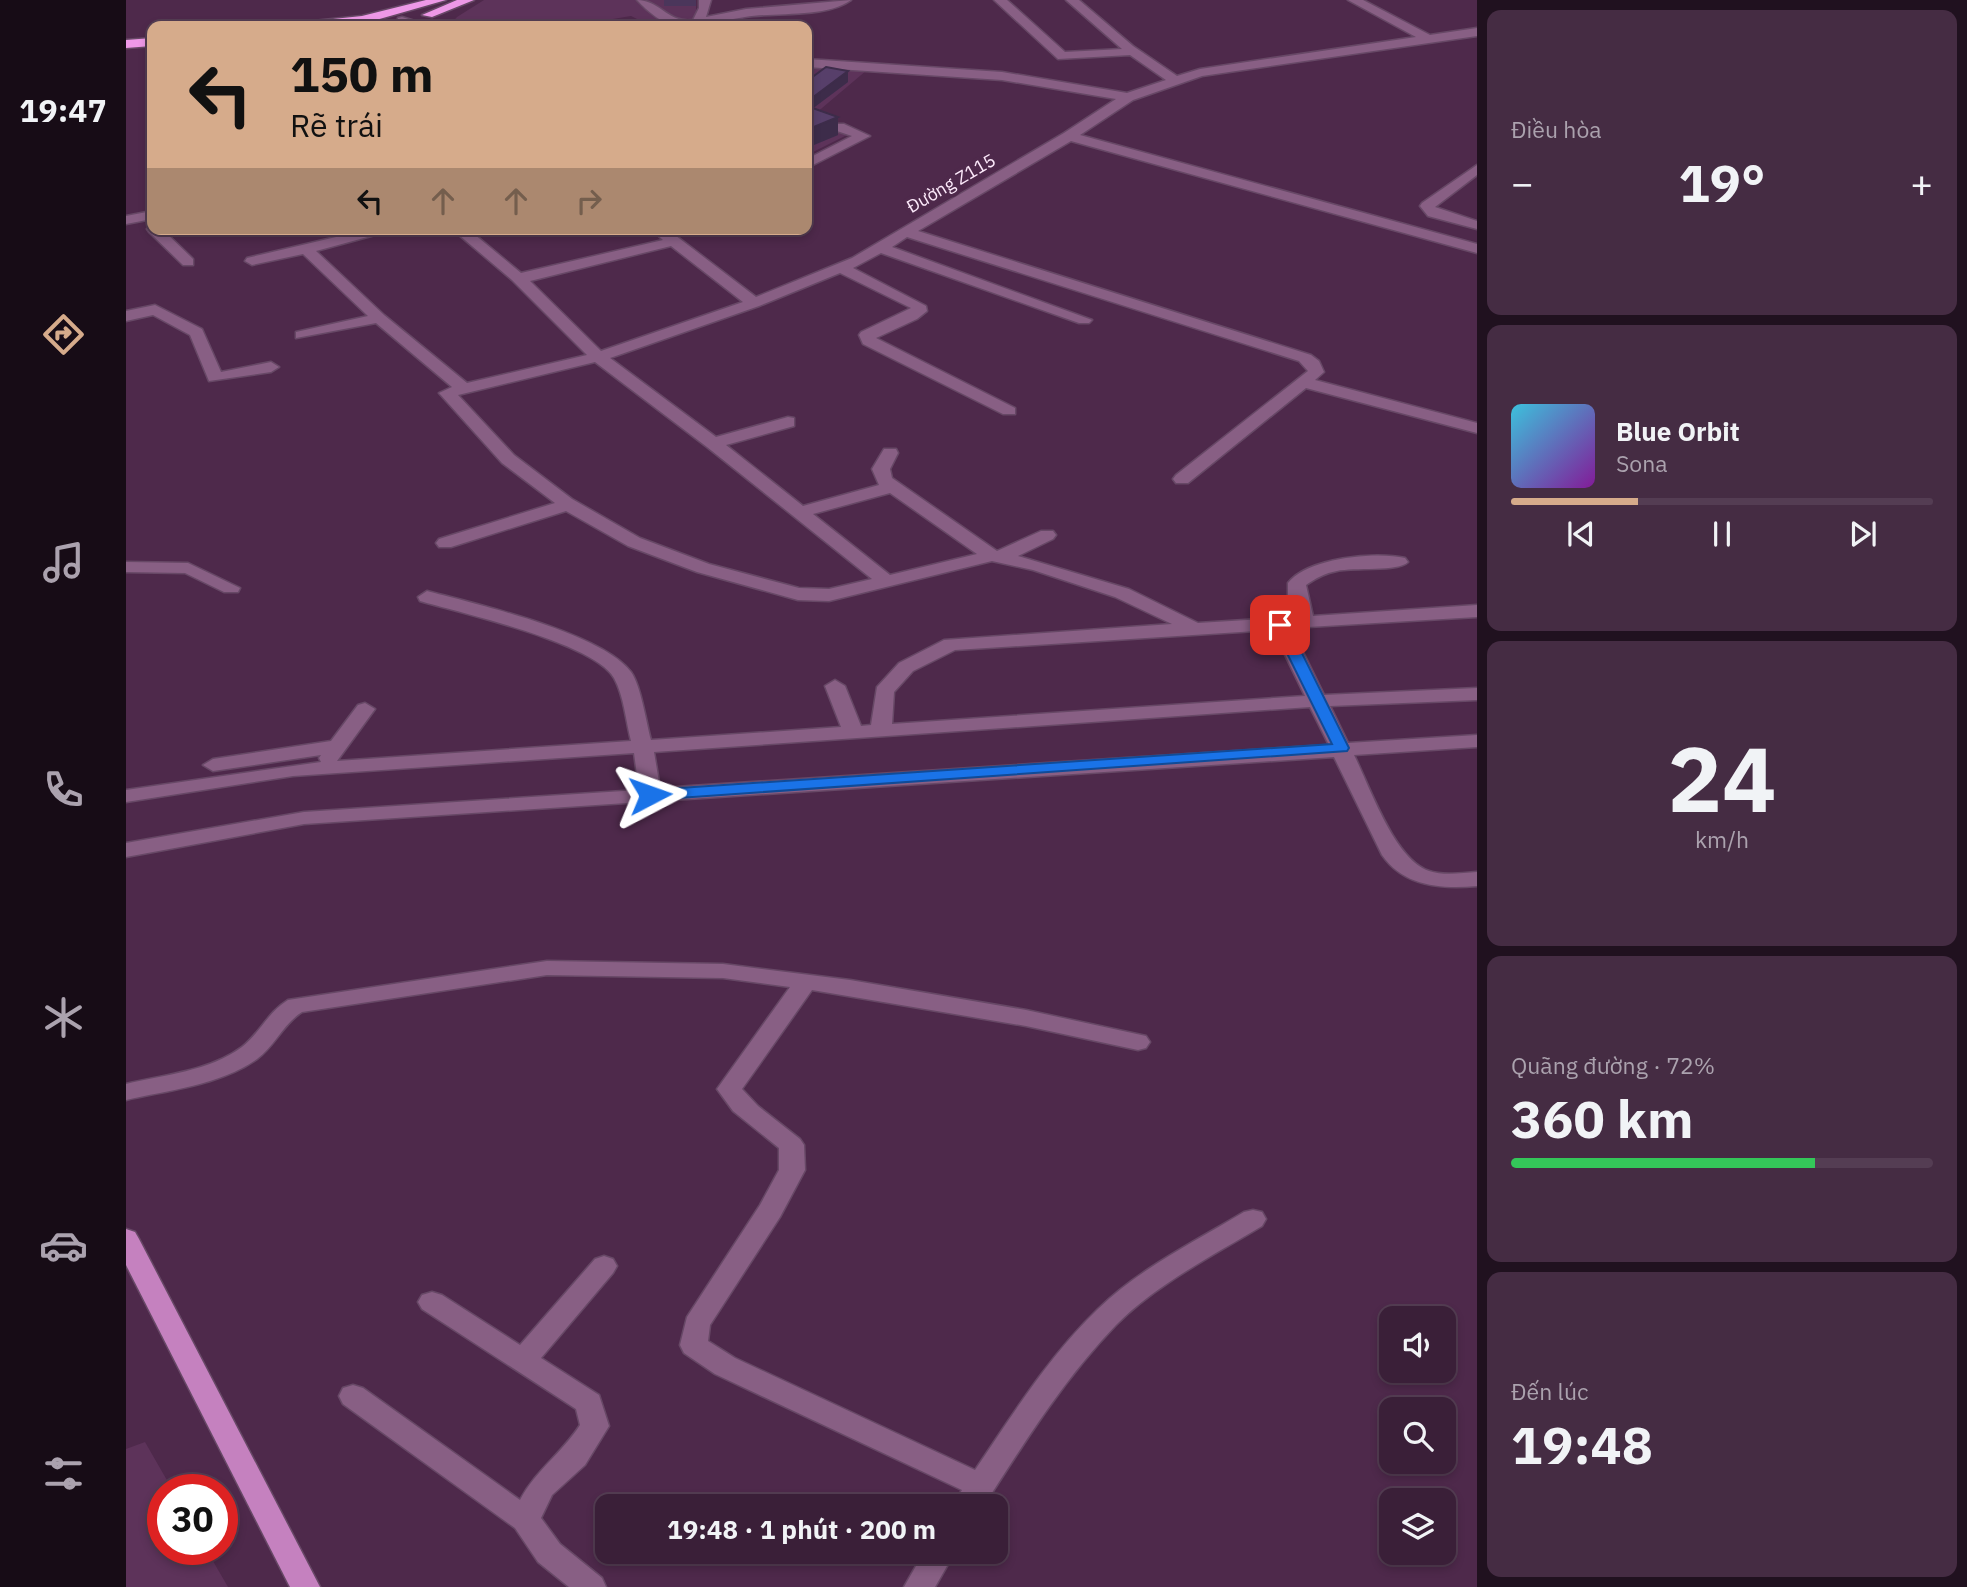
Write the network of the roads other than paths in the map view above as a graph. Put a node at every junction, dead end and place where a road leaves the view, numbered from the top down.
1 (440, 0) edge
2 (468, 0) edge
3 (643, 0) edge
4 (705, 0) edge
5 (845, 0) edge
6 (1000, 0) edge
7 (1072, 0) edge
8 (1354, 0) edge
9 (352, 21) edge
10 (402, 21) edge
11 (673, 21) edge
12 (699, 21) edge
13 (713, 21) edge
14 (147, 31) edge
15 (126, 32) edge
16 (1477, 32) edge
17 (1428, 39) junction
18 (147, 42) edge
19 (126, 44) edge
20 (1129, 49) junction
21 (812, 63) edge
22 (1176, 81) junction
23 (1128, 97) junction
24 (839, 127) edge
25 (1069, 136) junction
26 (812, 162) edge
27 (1477, 169) edge
28 (126, 220) edge
29 (147, 222) edge
30 (1477, 225) edge
31 (905, 232) junction
32 (162, 235) edge
33 (365, 235) edge
34 (466, 235) edge
35 (666, 235) edge
36 (675, 241) junction
37 (882, 248) junction
38 (306, 249) junction
39 (1477, 249) edge
40 (252, 261) dead end
41 (188, 262) dead end
42 (842, 268) junction
43 (517, 277) junction
44 (754, 303) junction
45 (126, 316) edge
46 (379, 318) junction
47 (1084, 320) dead end
48 (302, 335) dead end
49 (598, 356) junction
50 (271, 367) dead end
51 (1303, 382) junction
52 (456, 392) junction
53 (1009, 411) dead end
54 (788, 422) dead end
55 (1477, 428) edge
56 (713, 443) junction
57 (890, 453) dead end
58 (1182, 479) dead end
59 (891, 487) junction
60 (569, 505) junction
61 (800, 512) junction
62 (1047, 535) dead end
63 (445, 542) dead end
64 (996, 557) junction
65 (1399, 562) dead end
66 (126, 567) edge
67 (887, 581) junction
68 (231, 588) dead end
69 (427, 597) dead end
70 (1477, 611) edge
71 (1306, 623) junction
72 (1280, 625) junction
73 (1196, 629) junction
74 (835, 686) dead end
75 (1477, 694) edge
76 (1317, 701) junction
77 (365, 709) dead end
78 (881, 731) junction
79 (853, 733) junction
80 (1477, 741) edge
81 (337, 746) junction
82 (643, 747) junction
83 (1342, 748) junction
84 (213, 765) dead end
85 (323, 768) junction
86 (650, 795) junction
87 (126, 796) edge
88 (126, 850) edge
89 (1477, 880) edge
90 (806, 982) junction
91 (1138, 1042) dead end
92 (126, 1092) edge
93 (1253, 1219) dead end
94 (126, 1240) edge
95 (604, 1266) dead end
96 (432, 1302) dead end
97 (523, 1360) junction
98 (353, 1396) dead end
99 (969, 1494) edge
100 (974, 1494) edge
101 (525, 1519) junction
102 (933, 1564) edge
103 (305, 1587) edge
104 (590, 1587) edge
105 (919, 1587) edge

1 - 9 highway
2 - 10 highway
3 - 11 street
4 - 12 street
5 - 13 street
6 - 20 street
7 - 20 street
8 - 17 street
14 - 15 highway
16 - 17 street, Đường Z115
17 - 22 street, Đường Z115
18 - 19 highway
20 - 22 street
21 - 23 street
22 - 23 street, Đường Z115
23 - 25 street, Đường Z115
24 - 26 street
25 - 31 street, Đường Z115
25 - 39 street
27 - 30 street
28 - 29 street
31 - 37 street, Đường Z115
31 - 51 street
32 - 41 street
33 - 38 street
34 - 43 street
35 - 36 street
36 - 43 street
36 - 44 street
37 - 42 street, Đường Z115
37 - 47 street
38 - 40 street
38 - 46 street
42 - 44 street, Đường Z115
42 - 53 street
43 - 49 street
44 - 49 street, Đường Z115
45 - 50 street
46 - 48 street
46 - 52 street
49 - 52 street, Đường Z115
49 - 56 street
51 - 55 street
51 - 58 street
52 - 60 street
54 - 56 street
56 - 61 street
57 - 59 street
59 - 61 street
59 - 64 street
60 - 63 street
60 - 67 street
61 - 67 street
62 - 64 street
64 - 67 street
64 - 73 street
65 - 71 street
66 - 68 street
69 - 82 street
70 - 71 street
71 - 72 street
72 - 73 street
72 - 76 street
73 - 78 street
74 - 79 street
75 - 76 street
76 - 78 street
76 - 83 street
77 - 81 street
78 - 79 street
79 - 82 street
80 - 83 street
81 - 84 street
81 - 85 street
82 - 85 street
82 - 86 street
83 - 86 street
83 - 89 street
85 - 87 street
86 - 88 street
90 - 91 street
90 - 92 street
90 - 99 street
93 - 100 street
94 - 103 main road
95 - 97 street
96 - 97 street
97 - 101 street
98 - 101 street
101 - 104 street
102 - 105 street

